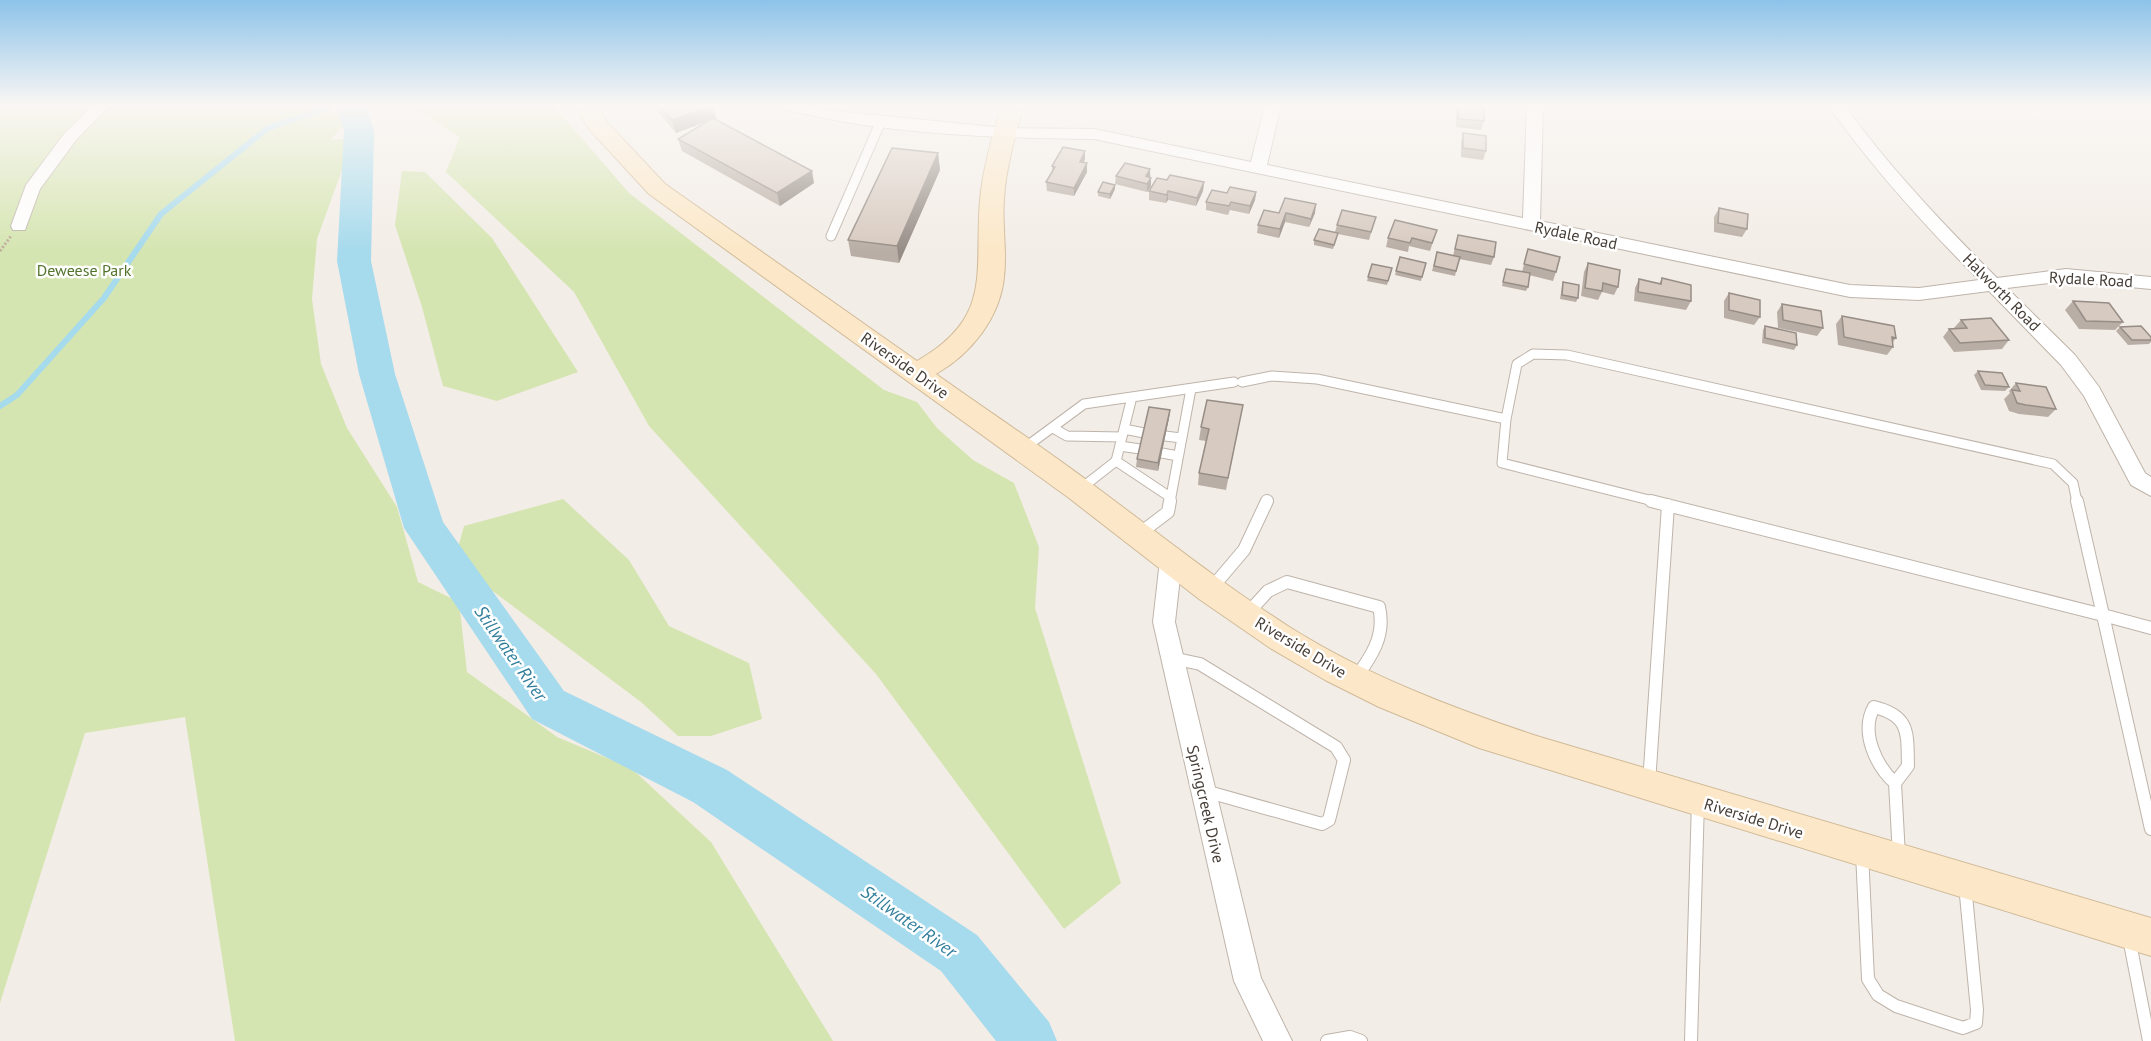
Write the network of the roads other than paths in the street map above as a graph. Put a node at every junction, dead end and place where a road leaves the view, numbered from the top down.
1 (58, 154) edge
2 (624, 154) edge
3 (866, 154) edge
4 (1000, 154) edge
5 (1188, 154) edge
6 (1261, 154) edge
7 (1533, 154) edge
8 (1871, 154) edge
9 (1258, 168) junction
10 (19, 226) dead end
11 (1531, 226) junction
12 (831, 236) dead end
13 (2151, 283) edge
14 (1994, 284) junction
15 (917, 373) junction
16 (1191, 389) junction
17 (1132, 397) junction
18 (1506, 419) junction
19 (1053, 428) junction
20 (1144, 433) edge
21 (1165, 436) edge
22 (1122, 438) junction
23 (1182, 438) junction
24 (1023, 449) junction
25 (1140, 449) edge
26 (1162, 453) edge
27 (1178, 456) junction
28 (1116, 461) junction
29 (2151, 489) edge
30 (1079, 490) junction
31 (1170, 497) junction
32 (1267, 501) dead end
33 (1668, 505) junction
34 (1138, 535) junction
35 (1171, 560) junction
36 (1210, 590) junction
37 (1246, 615) junction
38 (2103, 615) junction
39 (2151, 628) edge
40 (1172, 658) junction
41 (1355, 679) junction
42 (1895, 783) junction
43 (1649, 786) junction
44 (1203, 791) junction
45 (1698, 801) junction
46 (2151, 828) edge
47 (1862, 851) junction
48 (1900, 862) junction
49 (1965, 881) junction
50 (2139, 934) edge
51 (1278, 1041) edge
52 (1326, 1041) edge
53 (1361, 1041) edge
54 (1691, 1041) edge
55 (2149, 1041) edge

1 - 10 street
2 - 15 main road, Riverside Drive
3 - 12 lane
4 - 15 main road
5 - 9 street, Rydale Road
6 - 9 street
7 - 11 street
8 - 14 street, Halworth Road
9 - 11 street, Rydale Road
11 - 14 street, Rydale Road
13 - 14 street, Rydale Road
14 - 29 street, Halworth Road
15 - 24 main road, Riverside Drive
16 - 17 lane
16 - 18 lane
16 - 23 lane
17 - 19 lane
17 - 22 lane
18 - 33 lane
18 - 38 lane
19 - 22 lane
19 - 24 lane
20 - 22 lane
21 - 23 lane
22 - 25 lane
22 - 28 lane
23 - 27 lane
24 - 30 main road, Riverside Drive
26 - 27 lane
27 - 31 lane
28 - 30 lane
28 - 31 lane
30 - 34 main road, Riverside Drive
31 - 34 lane
32 - 36 lane
33 - 38 lane
33 - 43 lane
34 - 35 main road, Riverside Drive
35 - 36 main road, Riverside Drive
35 - 40 street, Springcreek Drive
36 - 37 main road, Riverside Drive
37 - 41 main road, Riverside Drive
37 - 41 lane
38 - 39 lane
38 - 46 lane
40 - 44 street, Springcreek Drive
40 - 44 lane
41 - 43 main road, Riverside Drive
42 - 42 lane
42 - 48 lane
43 - 45 main road, Riverside Drive
44 - 51 street, Springcreek Drive
45 - 47 main road, Riverside Drive
45 - 54 lane
47 - 48 main road, Riverside Drive
47 - 49 lane
48 - 49 main road, Riverside Drive
49 - 50 main road, Riverside Drive
50 - 55 lane
52 - 53 lane

